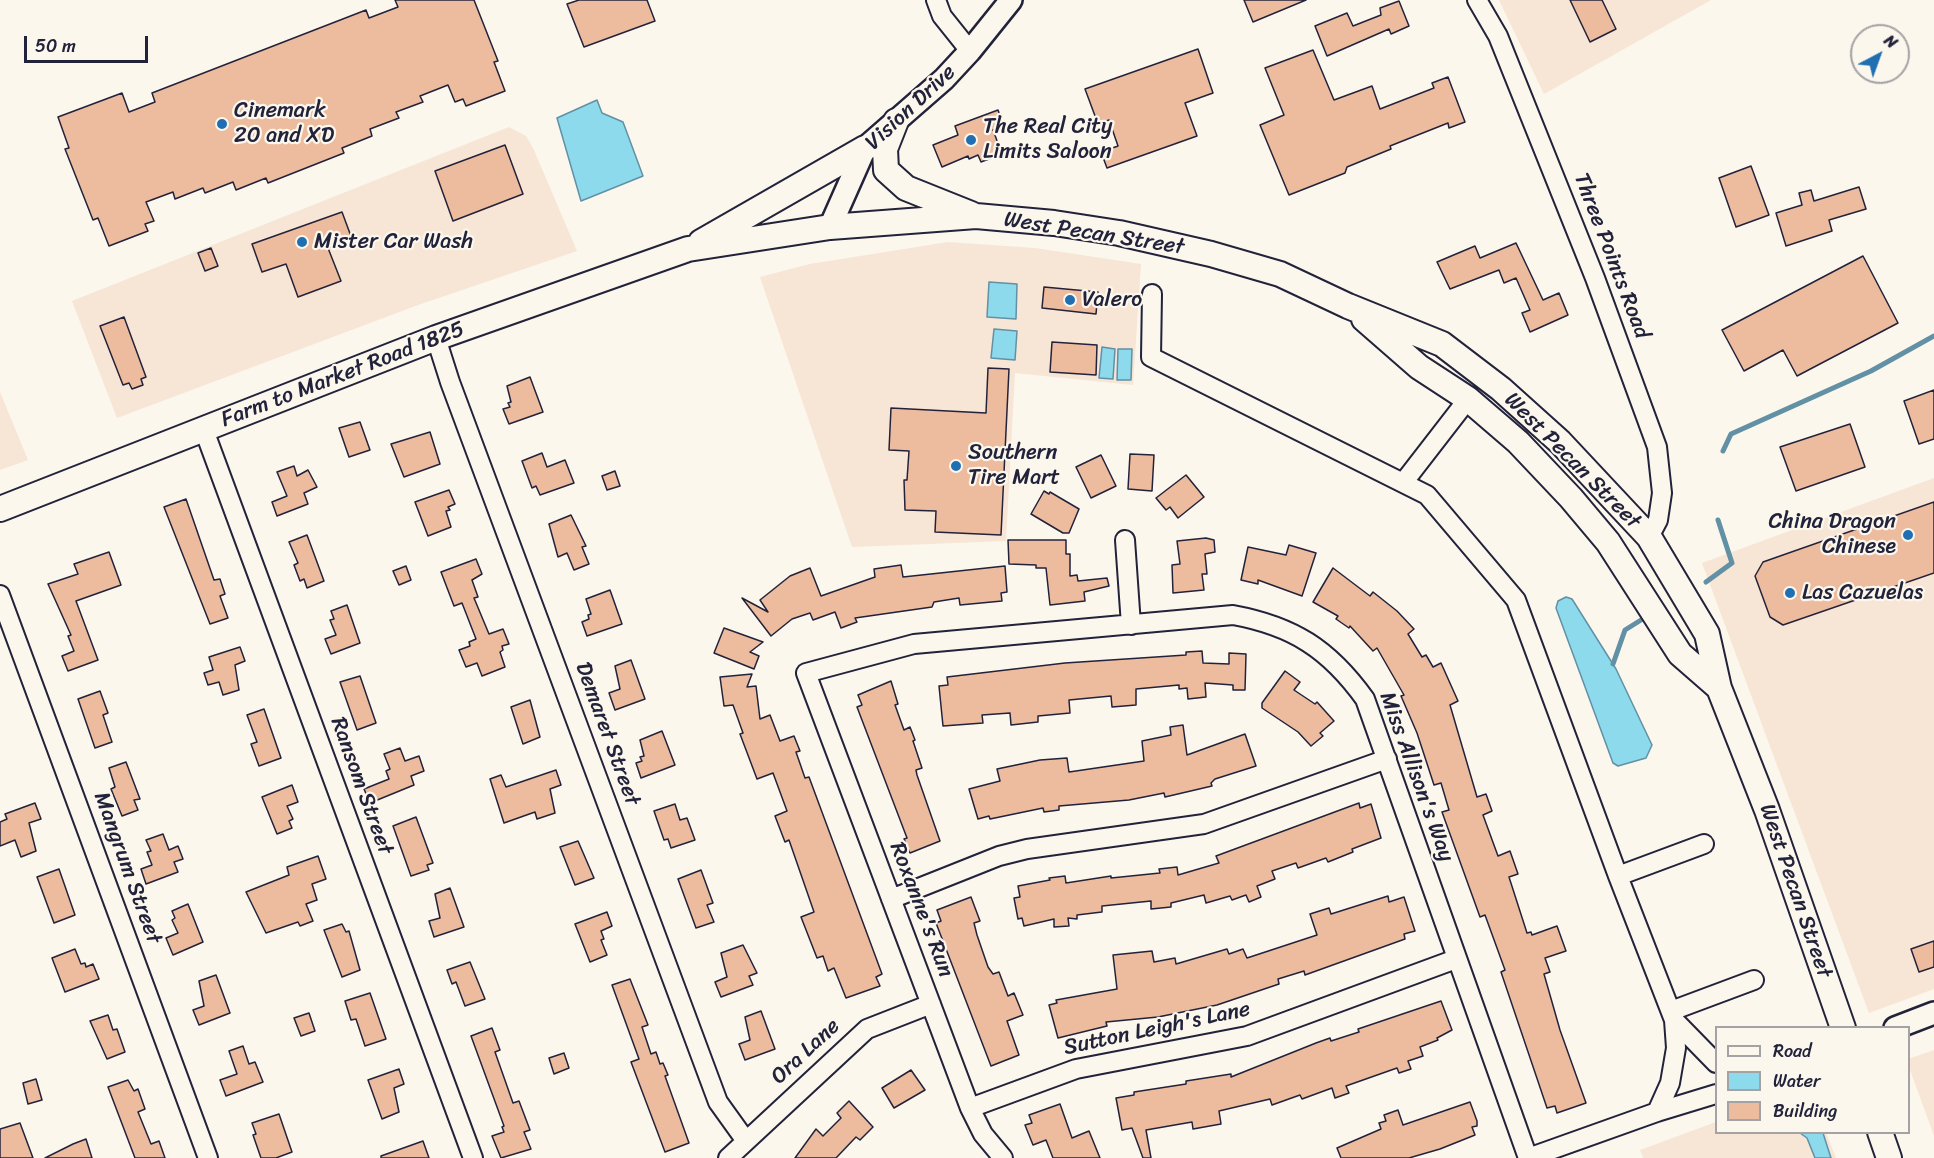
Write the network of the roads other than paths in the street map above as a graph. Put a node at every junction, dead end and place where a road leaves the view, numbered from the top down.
1 (936, 0) edge
2 (1011, 0) edge
3 (1477, 0) edge
4 (970, 51) junction
5 (896, 121) junction
6 (865, 148) junction
7 (975, 216) junction
8 (830, 227) junction
9 (688, 249) junction
10 (1152, 294) dead end
11 (1348, 306) junction
12 (436, 338) junction
13 (1468, 399) junction
14 (204, 430) junction
15 (1403, 483) junction
16 (0, 509) edge
17 (1649, 537) junction
18 (1125, 540) dead end
19 (0, 595) edge
20 (1131, 625) junction
21 (806, 673) joint
22 (1719, 688) junction
23 (1387, 759) junction
24 (1704, 844) dead end
25 (1618, 876) junction
26 (891, 899) junction
27 (1456, 959) junction
28 (1754, 980) dead end
29 (931, 1005) junction
30 (1934, 1013) edge
31 (1673, 1015) junction
32 (1842, 1026) edge
33 (1900, 1026) edge
34 (1715, 1062) edge
35 (1715, 1094) edge
36 (970, 1108) junction
37 (1657, 1112) junction
38 (1881, 1134) edge
39 (746, 1141) junction
40 (208, 1158) edge
41 (473, 1158) edge
42 (728, 1158) edge
43 (1003, 1158) edge
44 (1528, 1158) edge
45 (1889, 1158) edge

1 - 4 street
2 - 4 street, Vision Drive
3 - 17 street, Three Points Road
4 - 5 street, Vision Drive
5 - 6 street, Vision Drive
5 - 7 main road
6 - 8 street, Vision Drive
6 - 9 main road
7 - 8 main road, West Pecan Street
7 - 11 main road, West Pecan Street
8 - 9 main road, West Pecan Street
9 - 12 main road, Farm to Market Road 1825
10 - 15 street
11 - 13 main road, West Pecan Street
11 - 17 main road, West Pecan Street
12 - 14 main road, Farm to Market Road 1825
12 - 39 street, Demaret Street
13 - 15 street
13 - 22 main road, West Pecan Street
14 - 16 main road, Farm to Market Road 1825
14 - 41 street, Ransom Street
15 - 25 street
17 - 22 main road, West Pecan Street
18 - 20 street
19 - 40 street, Mangrum Street
20 - 21 street, Miss Allison's Way
20 - 23 street, Miss Allison's Way
21 - 26 street, Roxanne's Run
22 - 32 main road, West Pecan Street
23 - 26 street
23 - 27 street, Miss Allison's Way
24 - 25 street
25 - 31 street
26 - 29 street, Roxanne's Run
27 - 36 street, Sutton Leigh's Lane
27 - 44 street, Miss Allison's Way
28 - 31 street
29 - 36 street, Roxanne's Run
29 - 39 street, Ora Lane
30 - 33 street
31 - 34 street
31 - 37 street
35 - 37 street
36 - 43 street, Roxanne's Run
37 - 44 street
38 - 45 main road
39 - 42 street, Ora Lane

